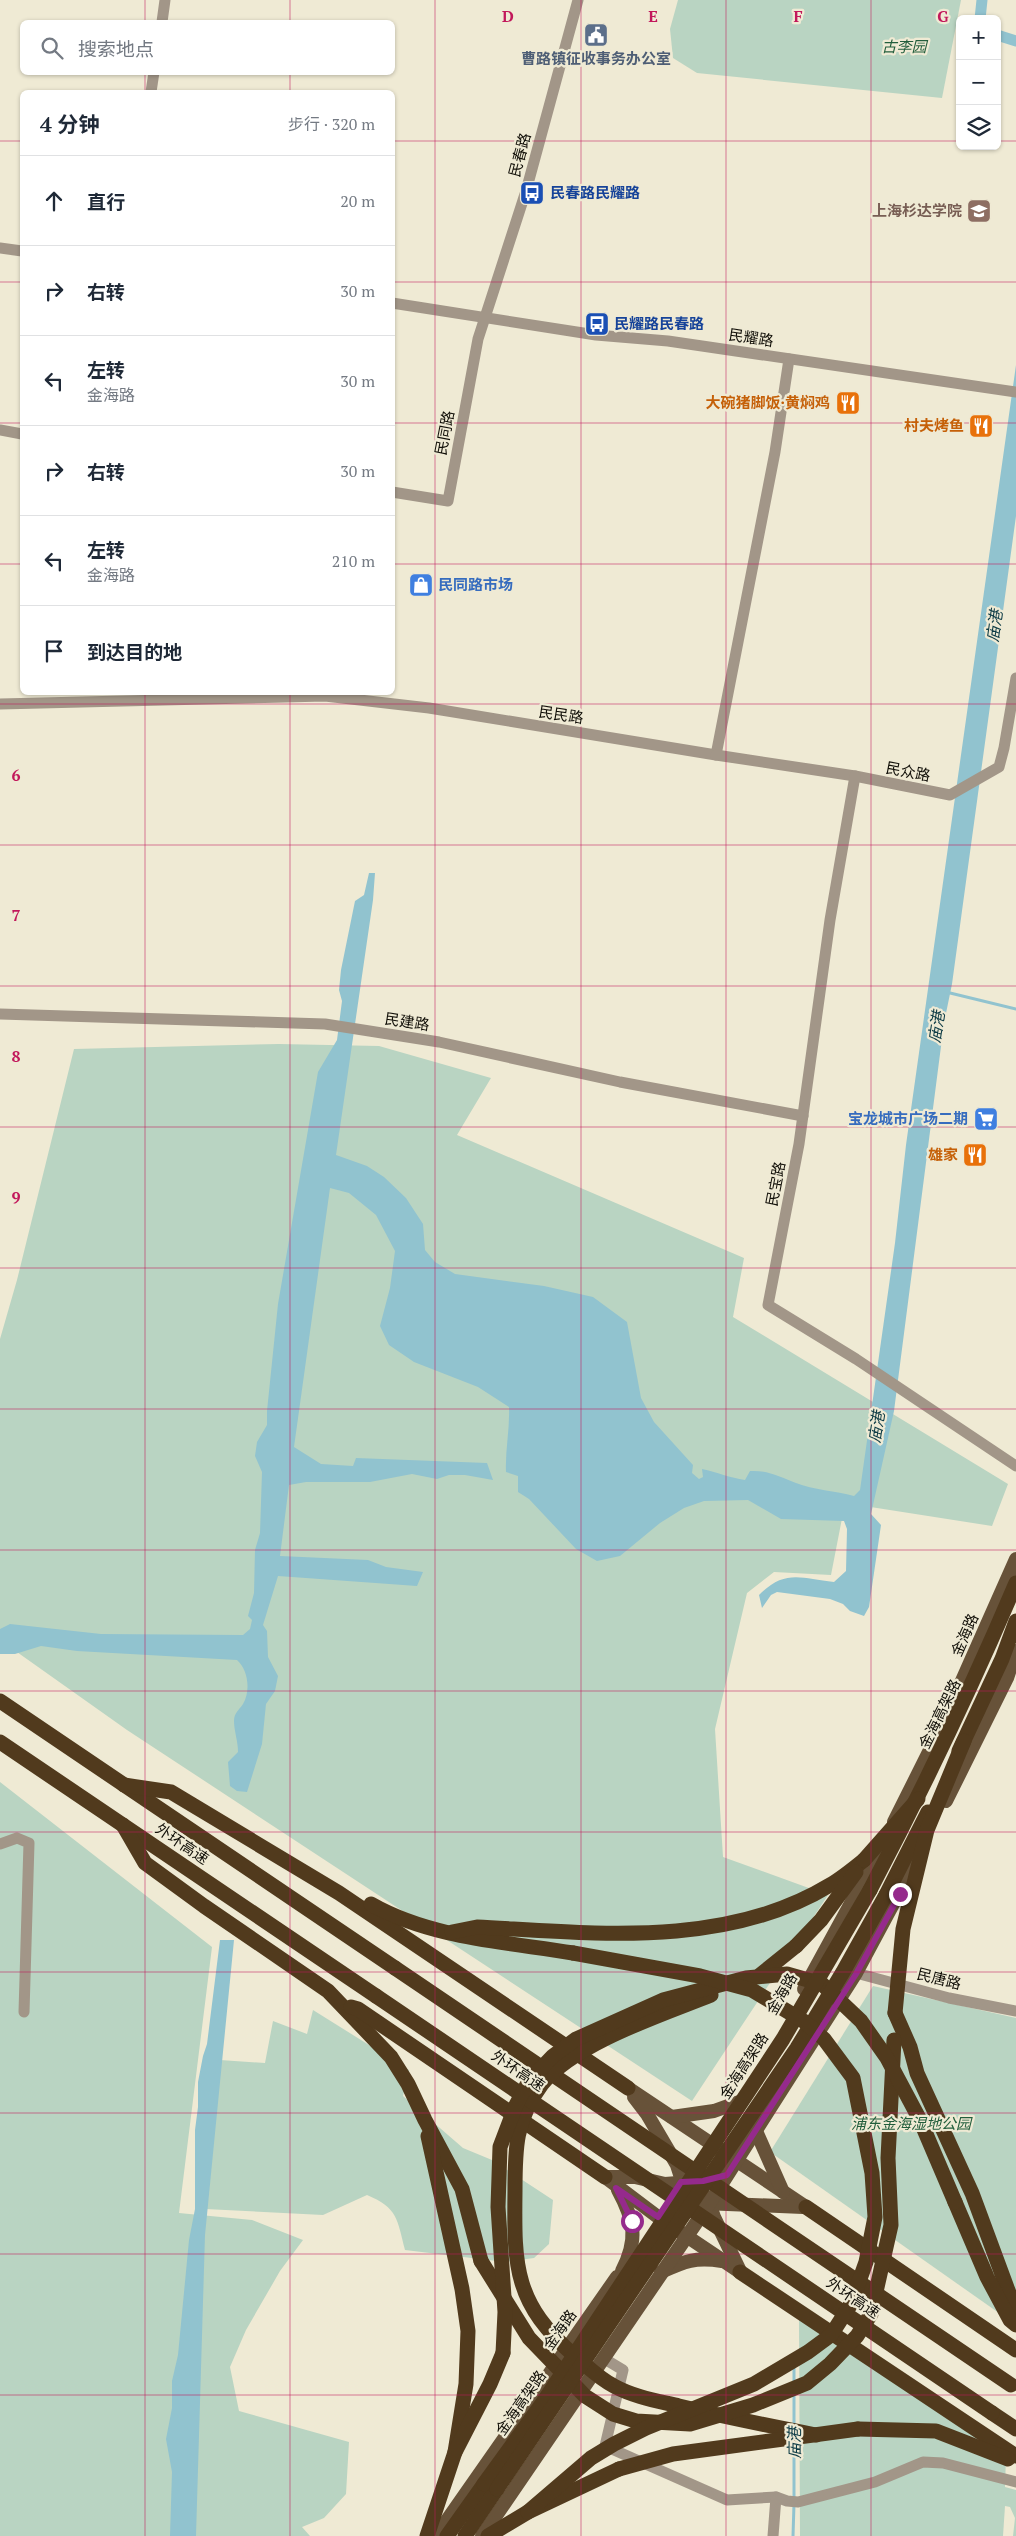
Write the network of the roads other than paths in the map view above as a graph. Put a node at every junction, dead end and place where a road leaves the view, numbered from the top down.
1 (165, 0) edge
2 (578, 0) edge
3 (162, 20) edge
4 (154, 75) edge
5 (151, 90) edge
6 (0, 248) edge
7 (20, 251) edge
8 (395, 303) edge
9 (486, 316) junction
10 (788, 359) junction
11 (1013, 392) edge
12 (0, 430) edge
13 (20, 434) edge
14 (395, 492) edge
15 (1016, 678) edge
16 (64, 697) edge
17 (0, 704) edge
18 (716, 755) junction
19 (855, 776) junction
20 (0, 1014) edge
21 (803, 1116) junction
22 (1016, 1466) edge
23 (1016, 1559) edge
24 (1016, 1583) edge
25 (1016, 1621) edge
26 (1016, 1651) edge
27 (0, 1701) edge
28 (964, 1741) junction
29 (0, 1742) edge
30 (124, 1785) junction
31 (918, 1799) junction
32 (123, 1825) junction
33 (0, 1844) edge
34 (864, 1860) junction
35 (339, 1893) junction
36 (452, 1932) junction
37 (856, 1974) junction
38 (343, 2004) junction
39 (1016, 2011) edge
40 (24, 2012) dead end
41 (895, 2013) junction
42 (628, 2088) junction
43 (739, 2102) junction
44 (672, 2117) junction
45 (425, 2120) junction
46 (756, 2131) junction
47 (709, 2142) junction
48 (701, 2155) junction
49 (736, 2160) junction
50 (727, 2175) junction
51 (605, 2177) junction
52 (703, 2181) junction
53 (681, 2182) junction
54 (616, 2188) junction
55 (784, 2192) junction
56 (690, 2201) junction
57 (709, 2204) junction
58 (806, 2207) junction
59 (661, 2213) junction
60 (689, 2231) junction
61 (726, 2262) junction
62 (622, 2271) junction
63 (740, 2272) junction
64 (661, 2273) junction
65 (1016, 2312) edge
66 (1016, 2325) edge
67 (1016, 2350) edge
68 (603, 2358) junction
69 (1014, 2387) edge
70 (1016, 2429) edge
71 (816, 2435) junction
72 (455, 2452) junction
73 (1016, 2456) edge
74 (1016, 2463) edge
75 (1016, 2482) edge
76 (787, 2500) junction
77 (528, 2512) junction
78 (427, 2536) edge
79 (436, 2536) edge
80 (447, 2536) edge
81 (466, 2536) edge
82 (482, 2536) edge
83 (488, 2536) edge
84 (774, 2536) edge

1 - 3 street
2 - 9 street, 民春路
4 - 5 street
6 - 7 street
8 - 9 street, 民耀路
9 - 10 street, 民耀路
9 - 14 street, 民同路
10 - 11 street, 民耀路
10 - 18 street
12 - 13 street
15 - 19 street, 民众路
16 - 17 street, 民民路
16 - 18 street, 民民路
18 - 19 street, 民众路
19 - 21 street, 民宝路
20 - 21 street, 民建路
21 - 22 street, 民宝路
23 - 43 main road, 金海路
24 - 31 highway, 金海高架路
25 - 28 highway, 金海高架路
26 - 37 main road
27 - 30 highway, 外环高速
28 - 41 highway, bridge
28 - 81 highway, 金海高架路, bridge
29 - 32 highway, 外环高速
30 - 35 highway
30 - 69 highway, 外环高速, bridge
31 - 34 highway, bridge
31 - 80 highway, 金海高架路, bridge
32 - 38 highway
32 - 70 highway, 外环高速, bridge
33 - 40 street
34 - 36 highway
34 - 71 highway, bridge
35 - 36 highway
35 - 42 highway
36 - 77 highway, bridge
37 - 39 street, 民唐路
37 - 46 main road
38 - 45 highway
38 - 51 highway
41 - 45 highway, bridge
41 - 65 highway
42 - 44 main road
42 - 53 main road
43 - 44 main road
43 - 47 main road, 金海路
44 - 47 main road
45 - 72 highway
46 - 49 main road
46 - 55 main road
47 - 48 main road, 金海路
47 - 49 main road
48 - 52 main road
48 - 53 main road, 金海路
49 - 50 main road
49 - 55 main road
50 - 52 main road
50 - 57 main road
51 - 53 main road
51 - 54 main road
52 - 53 main road
52 - 57 main road
53 - 56 main road
53 - 59 main road, 金海路
54 - 59 main road
54 - 62 main road
55 - 58 main road
56 - 57 main road
56 - 59 main road
56 - 60 main road
57 - 58 main road
57 - 60 main road
57 - 63 main road
58 - 67 highway
59 - 60 main road
59 - 62 main road, 金海路
60 - 61 main road
60 - 64 main road
61 - 63 main road
61 - 64 main road
62 - 79 main road, 金海路
63 - 73 highway
64 - 68 main road
66 - 72 highway, bridge
68 - 76 street
68 - 82 main road
71 - 74 highway, bridge
71 - 77 highway, bridge
72 - 78 highway
75 - 76 street
76 - 84 street
77 - 83 highway

